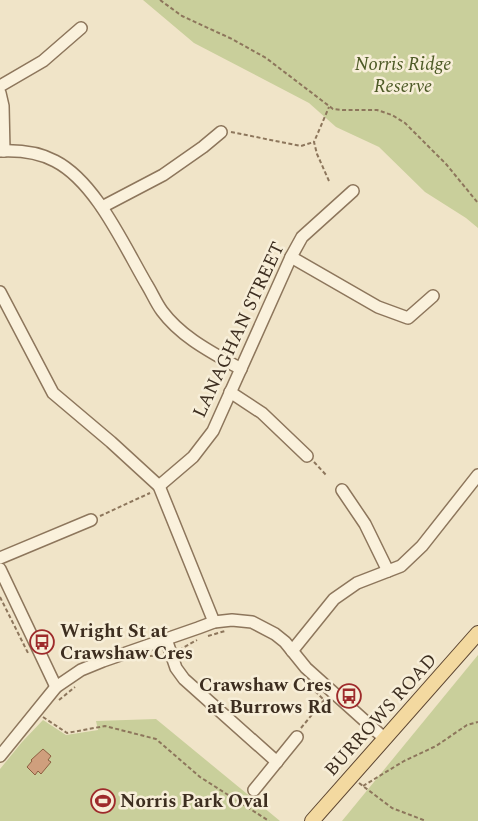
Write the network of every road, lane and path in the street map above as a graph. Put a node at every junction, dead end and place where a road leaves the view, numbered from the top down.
1 (160, 0) edge
2 (81, 28) dead end
3 (0, 86) edge
4 (0, 94) edge
5 (330, 106) junction
6 (221, 132) joint
7 (314, 142) junction
8 (2, 150) edge
9 (329, 181) dead end
10 (353, 191) dead end
11 (478, 203) edge
12 (102, 207) junction
13 (291, 257) junction
14 (0, 292) edge
15 (433, 296) dead end
16 (241, 368) junction
17 (230, 392) junction
18 (308, 457) joint
19 (478, 475) edge
20 (327, 476) dead end
21 (156, 489) junction
22 (342, 490) dead end
23 (94, 518) joint
24 (0, 558) edge
25 (0, 569) edge
26 (388, 571) junction
27 (4, 585) edge
28 (0, 597) edge
29 (214, 622) junction
30 (228, 631) dead end
31 (478, 633) edge
32 (166, 638) junction
33 (292, 651) junction
34 (171, 653) junction
35 (146, 656) dead end
36 (32, 661) dead end
37 (303, 679) dead end
38 (78, 685) dead end
39 (53, 692) junction
40 (328, 696) junction
41 (43, 717) dead end
42 (478, 722) edge
43 (297, 734) joint
44 (384, 738) junction
45 (0, 756) edge
46 (277, 762) junction
47 (358, 783) dead end
48 (363, 786) junction
49 (254, 790) dead end
50 (269, 821) edge
51 (312, 821) edge
52 (426, 821) edge

1 - 5 path
2 - 3 street
4 - 8 street
5 - 7 path
5 - 11 path
6 - 7 path
6 - 12 street
7 - 9 path
8 - 12 street
10 - 13 street, LANAGHAN STREET
12 - 16 street
13 - 15 street
13 - 16 street, LANAGHAN STREET
14 - 21 street
16 - 17 street, LANAGHAN STREET
17 - 18 street
17 - 21 street, LANAGHAN STREET
18 - 20 path
19 - 26 street
21 - 23 path
21 - 29 street
22 - 26 street
23 - 24 street
25 - 27 street
26 - 33 street
27 - 39 street
28 - 36 path
29 - 32 street
29 - 33 street
30 - 34 path
31 - 44 main road, BURROWS ROAD
32 - 34 street
32 - 39 street
33 - 40 street
34 - 35 path
34 - 46 street
37 - 40 path
38 - 39 path
39 - 45 street
40 - 43 path
40 - 44 street
41 - 50 path
42 - 48 path
43 - 46 street
44 - 51 main road, BURROWS ROAD
46 - 49 street
47 - 48 path
48 - 52 path

